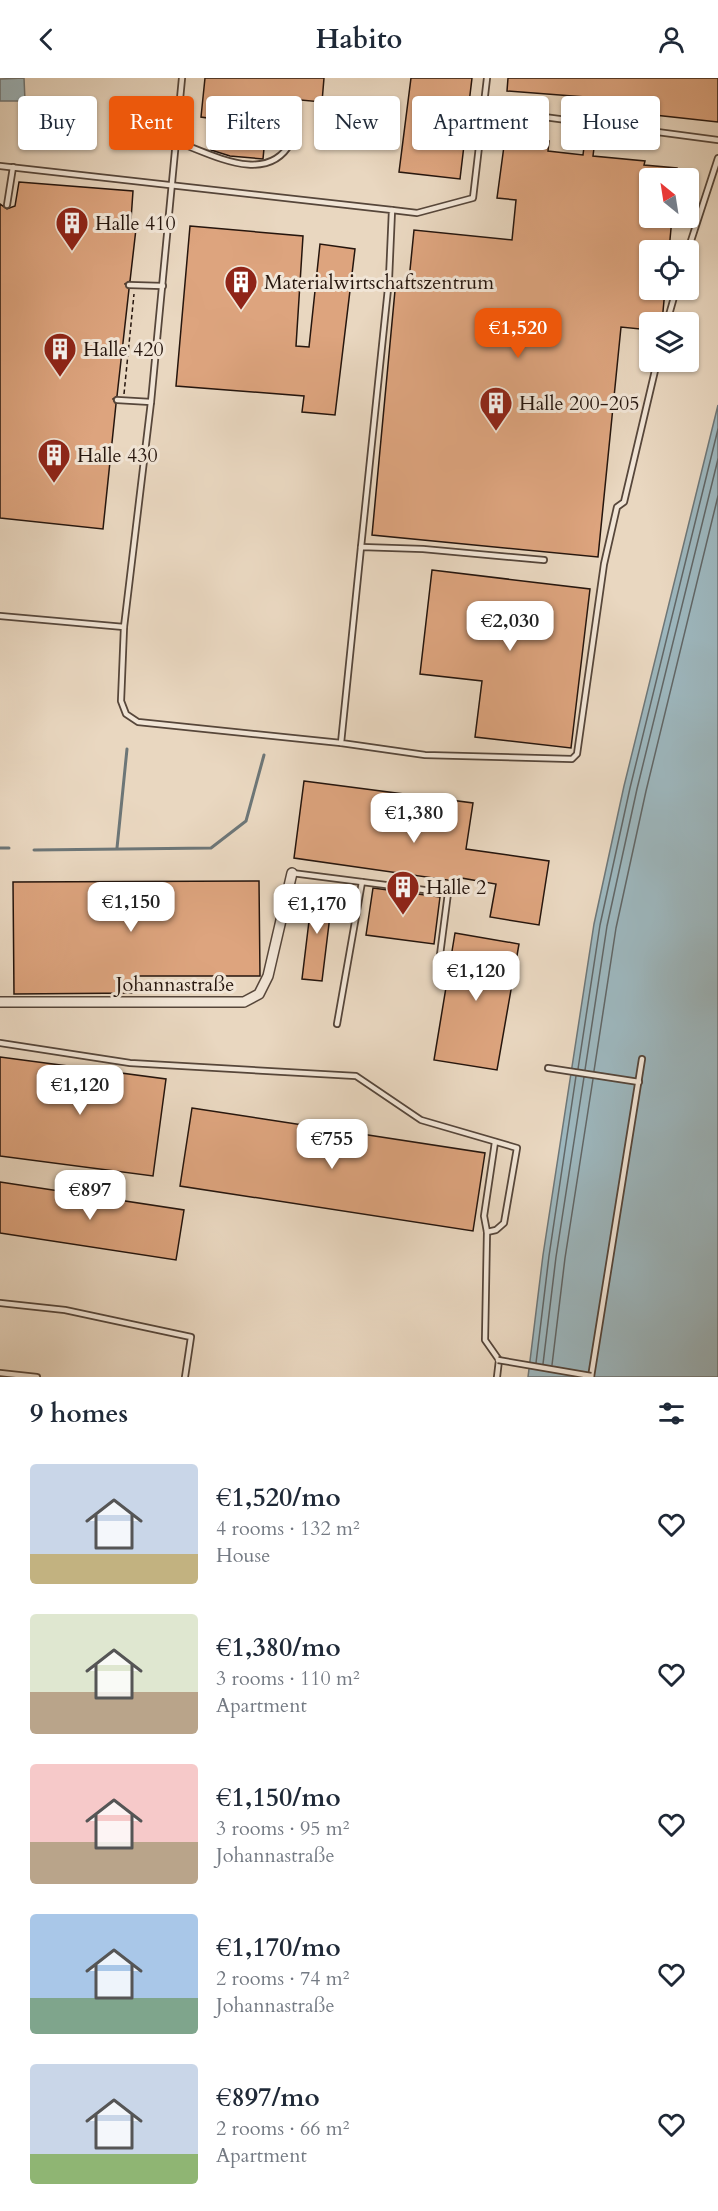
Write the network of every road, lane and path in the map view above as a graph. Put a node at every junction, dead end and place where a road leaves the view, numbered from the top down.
1 (182, 78) edge
2 (487, 78) edge
3 (181, 96) edge
4 (485, 96) edge
5 (549, 118) edge
6 (718, 140) edge
7 (194, 148) edge
8 (176, 150) edge
9 (285, 150) edge
10 (478, 150) edge
11 (718, 158) edge
12 (0, 166) edge
13 (13, 167) junction
14 (172, 186) junction
15 (7, 205) dead end
16 (392, 210) junction
17 (691, 240) edge
18 (132, 285) joint
19 (163, 286) junction
20 (655, 372) edge
21 (117, 400) dead end
22 (124, 400) junction
23 (151, 402) junction
24 (361, 548) junction
25 (544, 560) dead end
26 (0, 616) edge
27 (124, 627) junction
28 (341, 743) junction
29 (292, 873) joint
30 (362, 882) junction
31 (437, 978) dead end
32 (0, 1002) edge
33 (337, 1024) dead end
34 (0, 1043) edge
35 (642, 1059) dead end
36 (548, 1068) dead end
37 (639, 1082) junction
38 (495, 1142) junction
39 (487, 1232) junction
40 (0, 1303) edge
41 (499, 1360) junction
42 (0, 1373) edge
43 (37, 1377) edge
44 (185, 1377) edge
45 (496, 1377) edge
46 (591, 1377) edge

1 - 3 lane
2 - 4 lane
5 - 6 lane
7 - 9 lane
8 - 14 lane
10 - 16 lane
11 - 17 lane
12 - 13 lane
13 - 14 lane
13 - 15 lane
14 - 16 lane
14 - 19 lane
16 - 24 lane
18 - 19 lane
18 - 22 path
19 - 23 lane
20 - 28 lane
21 - 22 lane
22 - 23 lane
23 - 27 lane
24 - 25 lane
24 - 28 lane
26 - 27 lane
27 - 28 lane
29 - 30 lane
29 - 32 street, Johannastraße
30 - 31 lane
30 - 33 lane
34 - 38 lane
35 - 37 lane
36 - 37 lane
37 - 46 lane
38 - 39 lane
38 - 39 lane
39 - 41 lane
40 - 44 lane
41 - 45 lane
41 - 46 lane, bridge
42 - 43 lane

